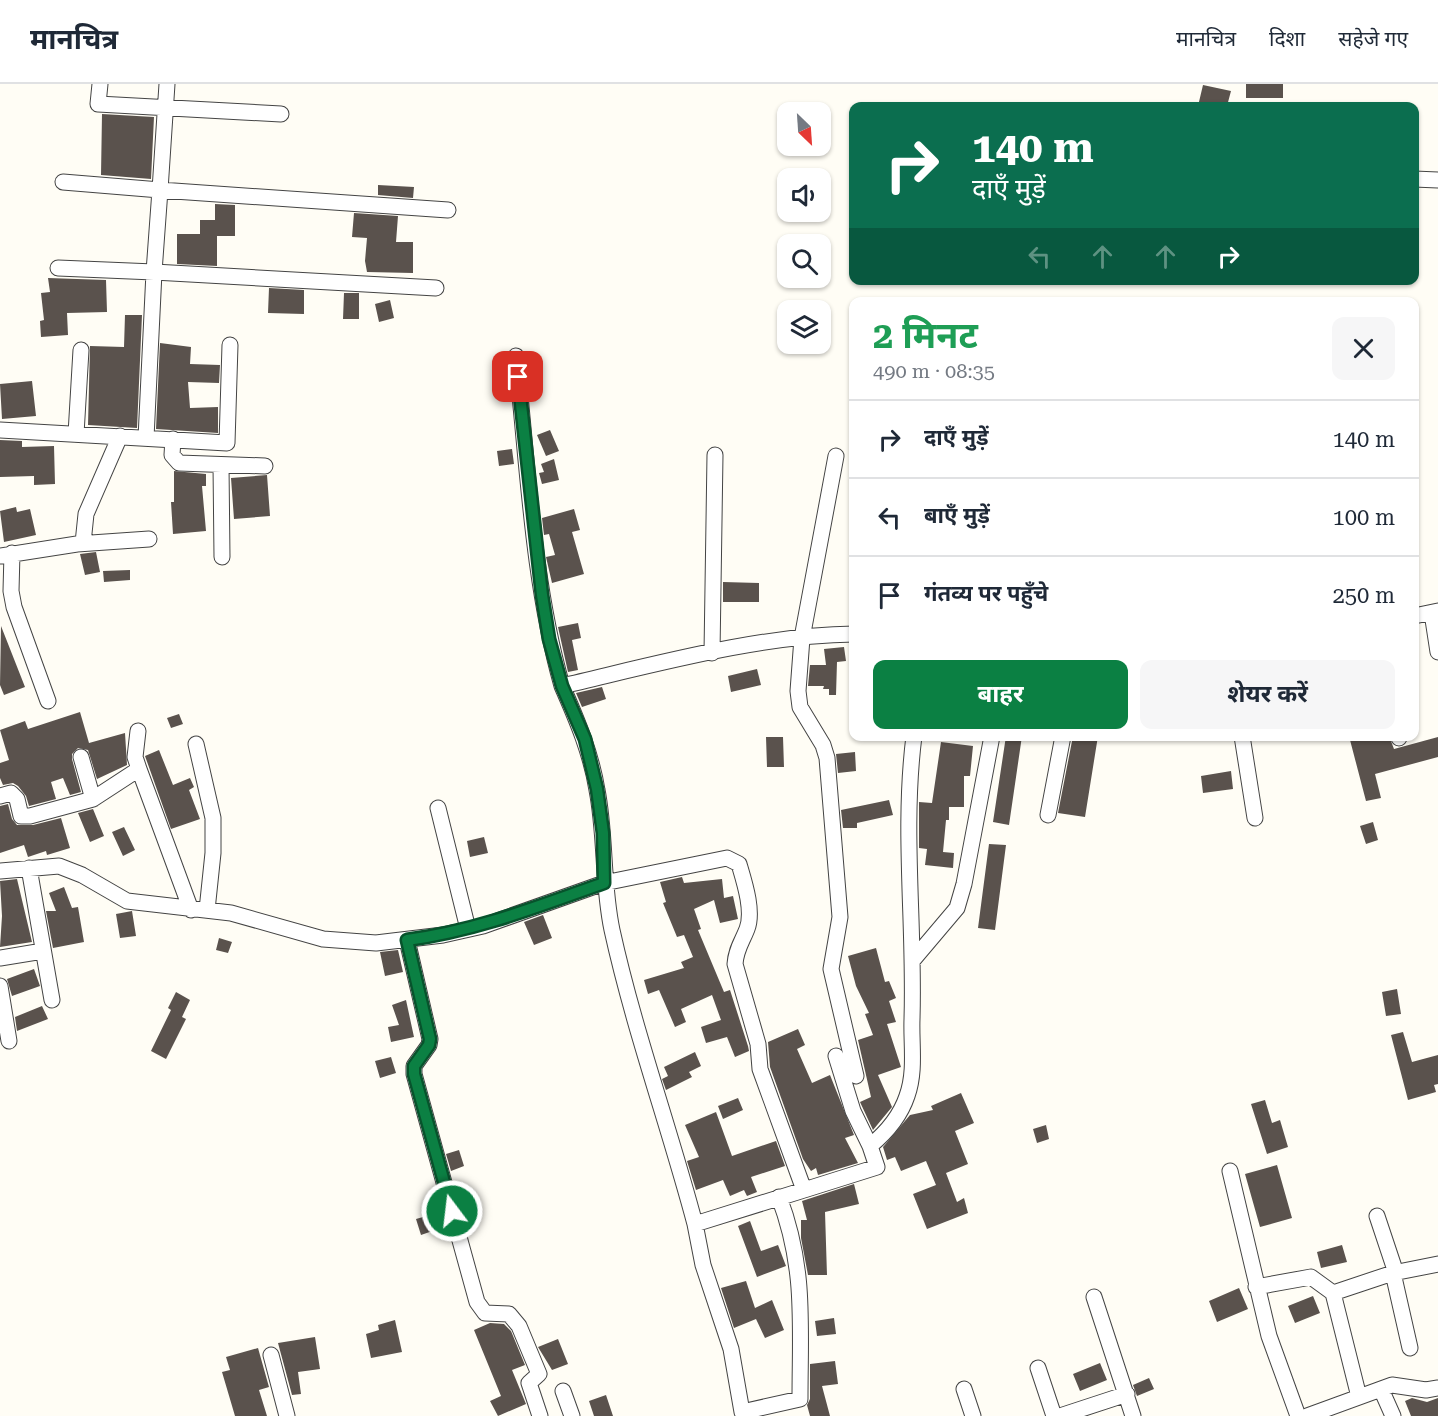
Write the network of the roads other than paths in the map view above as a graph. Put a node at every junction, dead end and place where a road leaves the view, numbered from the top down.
1 (100, 84) edge
2 (167, 84) edge
3 (166, 107) junction
4 (281, 114) dead end
5 (1419, 179) edge
6 (1438, 180) edge
7 (63, 182) dead end
8 (160, 190) junction
9 (448, 210) dead end
10 (58, 268) dead end
11 (154, 272) junction
12 (436, 288) dead end
13 (230, 345) dead end
14 (81, 350) dead end
15 (516, 356) dead end
16 (0, 430) edge
17 (76, 434) junction
18 (120, 436) junction
19 (146, 438) junction
20 (173, 439) junction
21 (715, 455) dead end
22 (836, 456) dead end
23 (221, 465) junction
24 (264, 466) dead end
25 (149, 539) dead end
26 (83, 543) junction
27 (6, 555) edge
28 (222, 557) dead end
29 (1435, 612) edge
30 (1419, 615) edge
31 (849, 634) edge
32 (802, 638) junction
33 (1438, 652) edge
34 (712, 653) junction
35 (562, 686) junction
36 (48, 701) dead end
37 (138, 731) dead end
38 (913, 741) edge
39 (991, 741) edge
40 (1062, 741) edge
41 (1243, 741) edge
42 (196, 744) dead end
43 (81, 757) dead end
44 (139, 769) junction
45 (0, 796) edge
46 (93, 798) junction
47 (438, 808) dead end
48 (1048, 815) dead end
49 (1254, 818) dead end
50 (29, 868) junction
51 (0, 870) edge
52 (604, 883) junction
53 (199, 910) junction
54 (468, 929) junction
55 (407, 940) junction
56 (43, 951) junction
57 (0, 958) edge
58 (913, 960) junction
59 (0, 986) edge
60 (52, 1000) dead end
61 (9, 1041) dead end
62 (837, 1056) dead end
63 (856, 1076) dead end
64 (870, 1146) junction
65 (1230, 1171) dead end
66 (804, 1190) junction
67 (779, 1197) junction
68 (1377, 1216) dead end
69 (695, 1224) junction
70 (1438, 1264) edge
71 (1395, 1273) junction
72 (1256, 1287) junction
73 (1333, 1293) junction
74 (1094, 1297) dead end
75 (1410, 1348) dead end
76 (271, 1355) dead end
77 (1038, 1368) dead end
78 (1438, 1388) edge
79 (964, 1389) dead end
80 (1381, 1389) junction
81 (563, 1391) dead end
82 (1126, 1394) junction
83 (1359, 1397) junction
84 (738, 1414) edge
85 (286, 1416) edge
86 (540, 1416) edge
87 (572, 1416) edge
88 (973, 1416) edge
89 (1054, 1416) edge
90 (1060, 1416) edge
91 (1134, 1416) edge
92 (1298, 1416) edge
93 (1307, 1416) edge
94 (1393, 1416) edge

1 - 3 street
2 - 3 street
3 - 4 street
3 - 8 street
5 - 6 street
7 - 8 street
8 - 9 street
8 - 11 street
10 - 11 street
11 - 12 street
11 - 19 street
13 - 20 street
14 - 17 street
15 - 35 street
16 - 17 street
17 - 18 street
18 - 19 street
18 - 26 street
19 - 20 street
20 - 23 street
21 - 34 street
22 - 32 street
23 - 24 street
23 - 28 street
25 - 26 street
26 - 27 street
27 - 36 street
29 - 30 street
29 - 33 street
31 - 32 street
32 - 34 street
32 - 63 street
34 - 35 street
35 - 52 street
37 - 44 street
38 - 58 street
39 - 58 street
40 - 48 street
41 - 49 street
42 - 53 street
43 - 46 street
44 - 46 street
44 - 53 street
45 - 46 street
47 - 54 street
50 - 51 street
50 - 53 street
50 - 56 street
52 - 54 street
52 - 66 street
52 - 69 street
53 - 55 street
54 - 55 street
55 - 86 street
56 - 57 street
56 - 60 street
58 - 64 street
59 - 61 street
62 - 64 street
64 - 66 street
65 - 72 street
66 - 67 street
67 - 69 street
67 - 84 street
68 - 71 street
69 - 84 street
70 - 71 street
71 - 73 street
71 - 75 street
72 - 73 street
72 - 92 street
73 - 83 street
74 - 82 street
76 - 85 street
77 - 89 street
78 - 80 street
79 - 88 street
80 - 83 street
80 - 94 street
81 - 87 street
82 - 90 street
82 - 91 street
83 - 93 street

